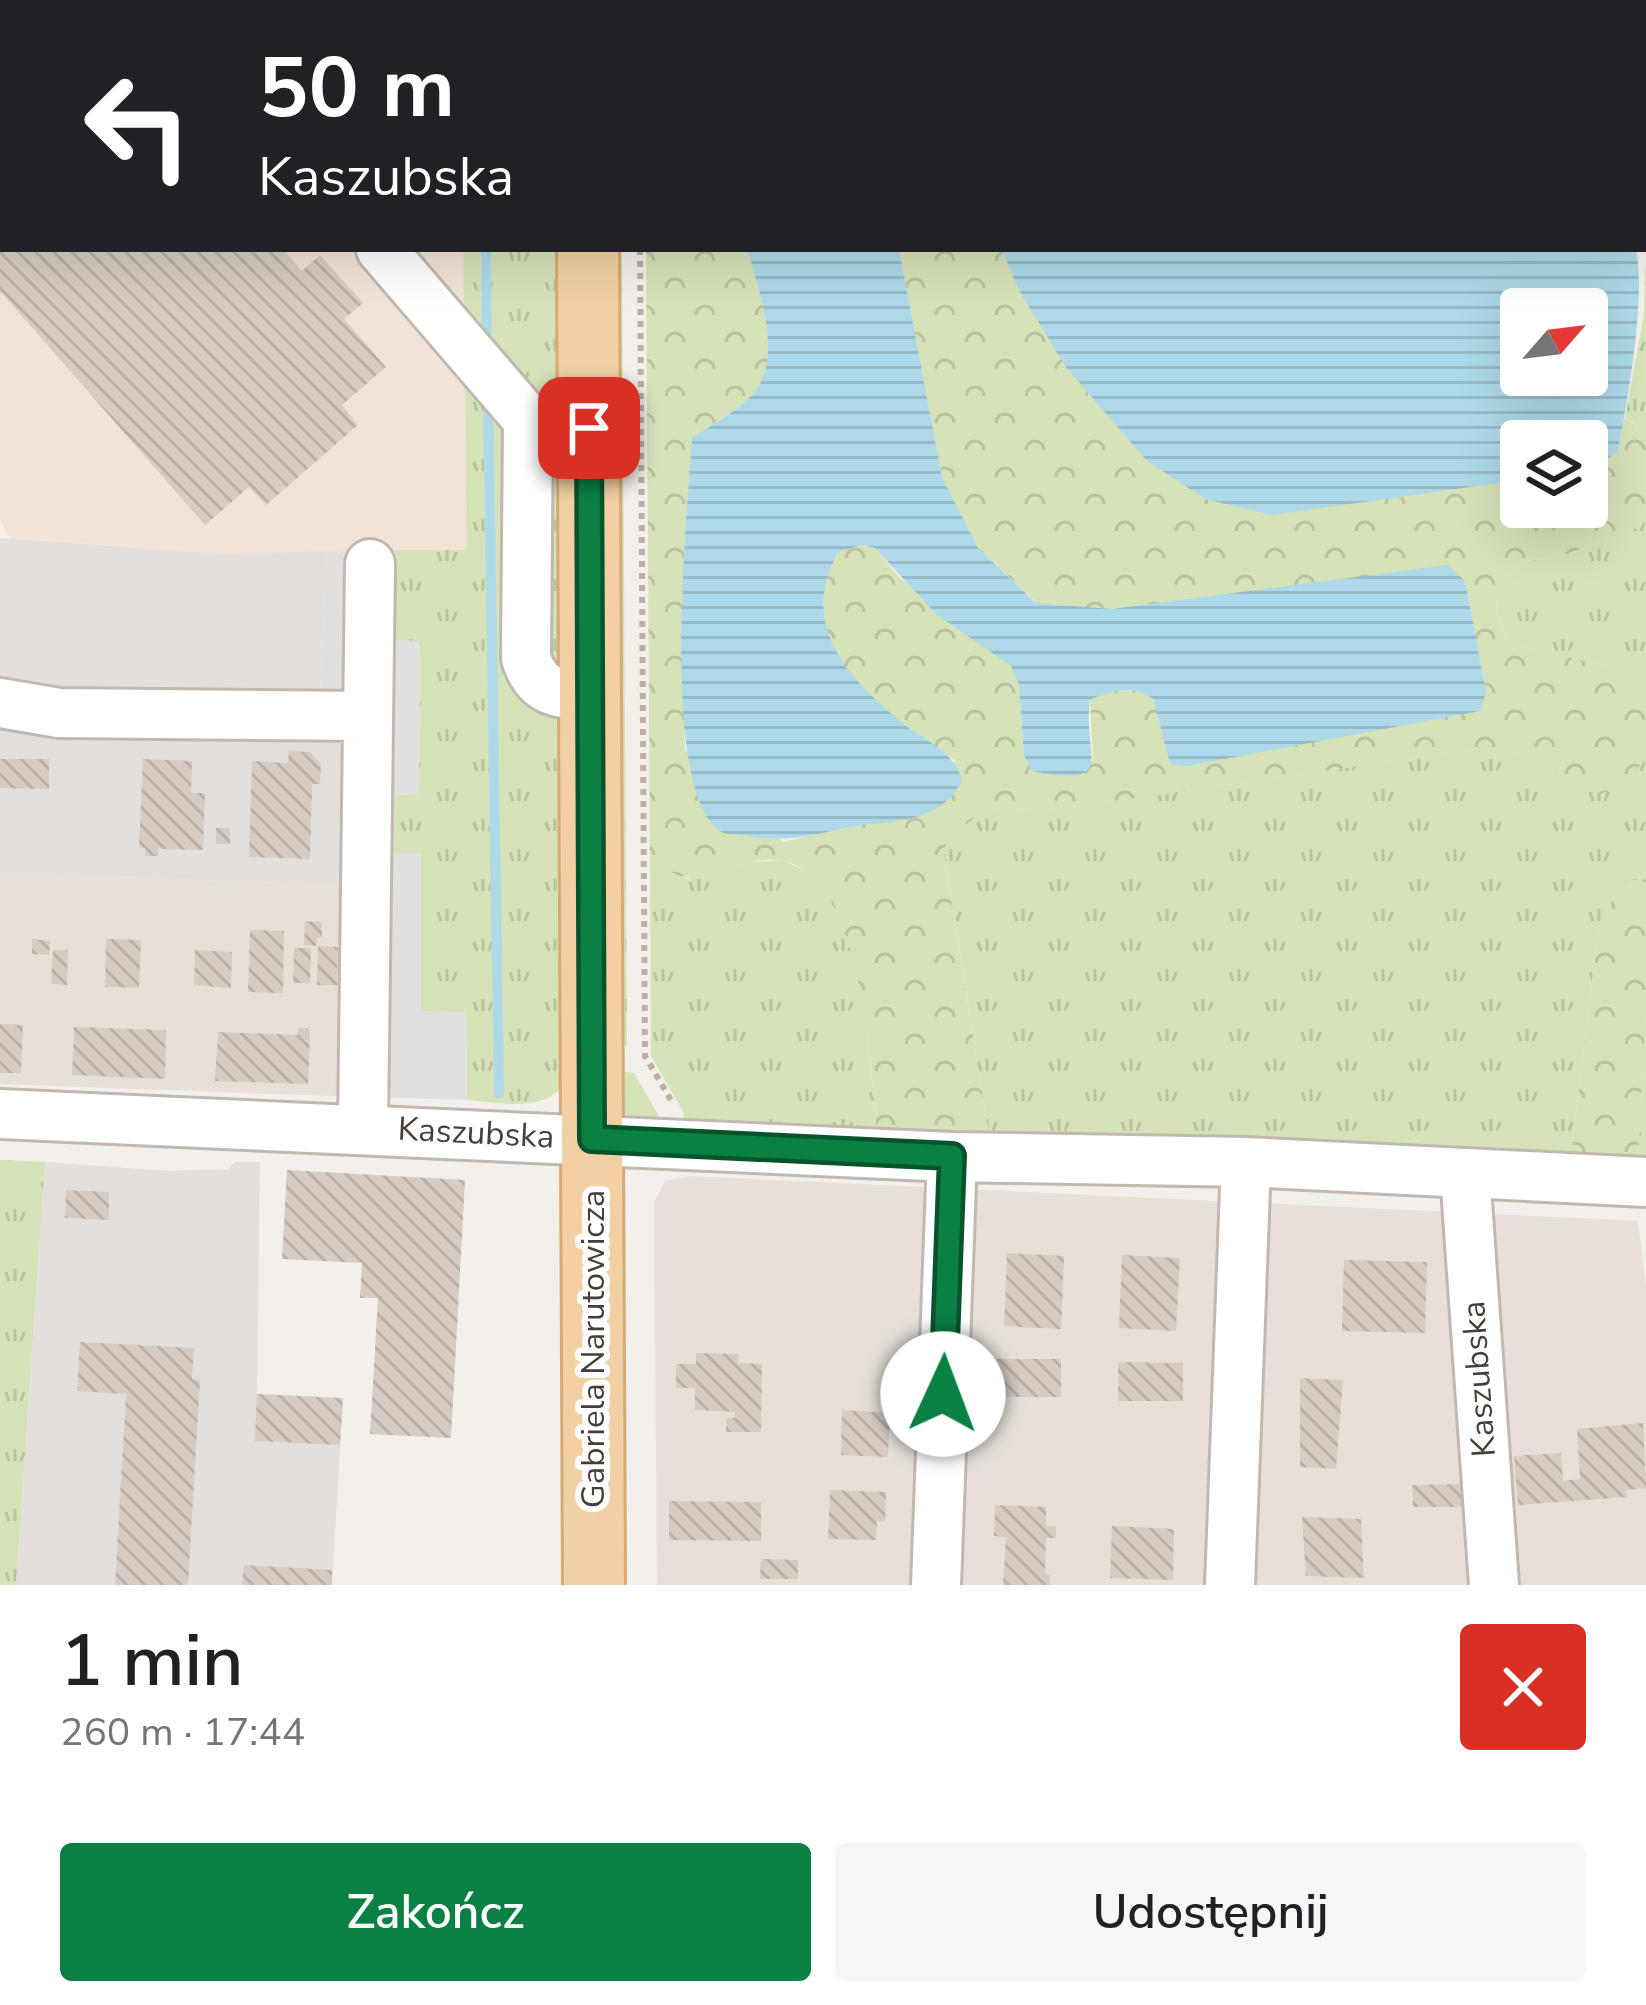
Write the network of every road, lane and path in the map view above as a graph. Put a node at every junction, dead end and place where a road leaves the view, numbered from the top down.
1 (384, 252) edge
2 (588, 252) edge
3 (640, 252) edge
4 (370, 564) dead end
5 (590, 696) junction
6 (0, 703) edge
7 (368, 716) junction
8 (677, 1113) dead end
9 (0, 1114) edge
10 (363, 1128) junction
11 (592, 1139) junction
12 (952, 1156) junction
13 (1246, 1162) junction
14 (1465, 1173) junction
15 (1646, 1181) edge
16 (594, 1585) edge
17 (936, 1585) edge
18 (1231, 1585) edge
19 (1494, 1585) edge

1 - 5 street
2 - 5 main road, Gabriela Narutowicza
3 - 8 path
4 - 7 street
5 - 11 main road, Gabriela Narutowicza
6 - 7 street
7 - 10 street
9 - 10 street, Kaszubska
10 - 11 street, Kaszubska
11 - 12 street, Kaszubska
11 - 16 main road, Gabriela Narutowicza
12 - 13 street, Kaszubska
12 - 17 street
13 - 14 street, Kaszubska
13 - 18 street
14 - 15 street, Kaszubska
14 - 19 street, Kaszubska

